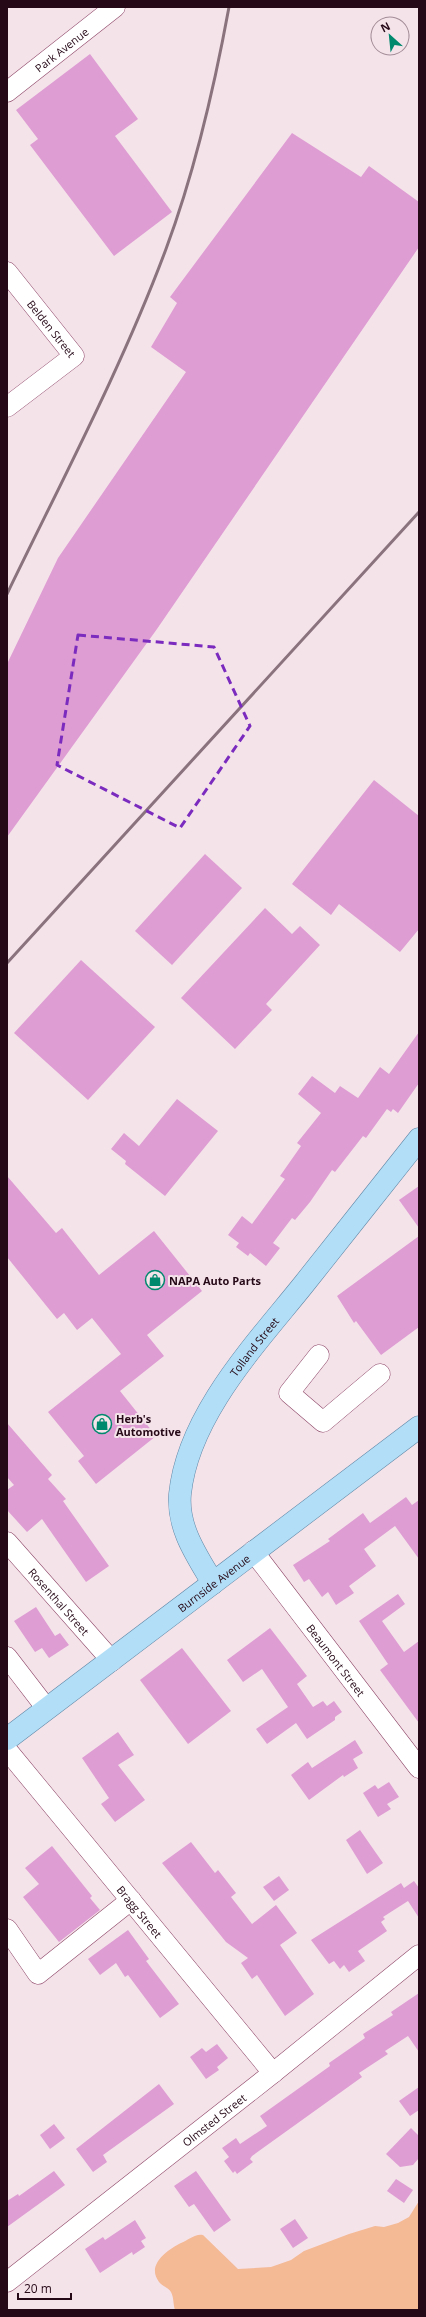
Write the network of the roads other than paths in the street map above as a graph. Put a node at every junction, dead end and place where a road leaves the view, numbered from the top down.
1 (115, 7) edge
2 (7, 92) edge
3 (7, 272) edge
4 (7, 407) edge
5 (419, 1139) edge
6 (319, 1355) dead end
7 (380, 1374) dead end
8 (419, 1427) edge
9 (7, 1542) edge
10 (253, 1551) junction
11 (213, 1583) junction
12 (7, 1657) edge
13 (112, 1661) junction
14 (47, 1709) junction
15 (9, 1737) edge
16 (419, 1768) edge
17 (131, 1900) junction
18 (7, 1929) edge
19 (419, 1954) edge
20 (273, 2073) junction
21 (7, 2282) edge

1 - 2 street, Park Avenue
3 - 4 street, Belden Street
5 - 11 main road, Tolland Street
6 - 7 street
8 - 10 main road, Burnside Avenue
9 - 13 street, Rosenthal Street
10 - 11 main road, Burnside Avenue
10 - 16 street, Beaumont Street
11 - 13 main road, Burnside Avenue
12 - 14 street
13 - 14 main road, Burnside Avenue
14 - 15 main road, Burnside Avenue
15 - 17 street, Bragg Street
17 - 18 street
17 - 20 street, Bragg Street
19 - 20 street, Olmsted Street
20 - 21 street, Olmsted Street

